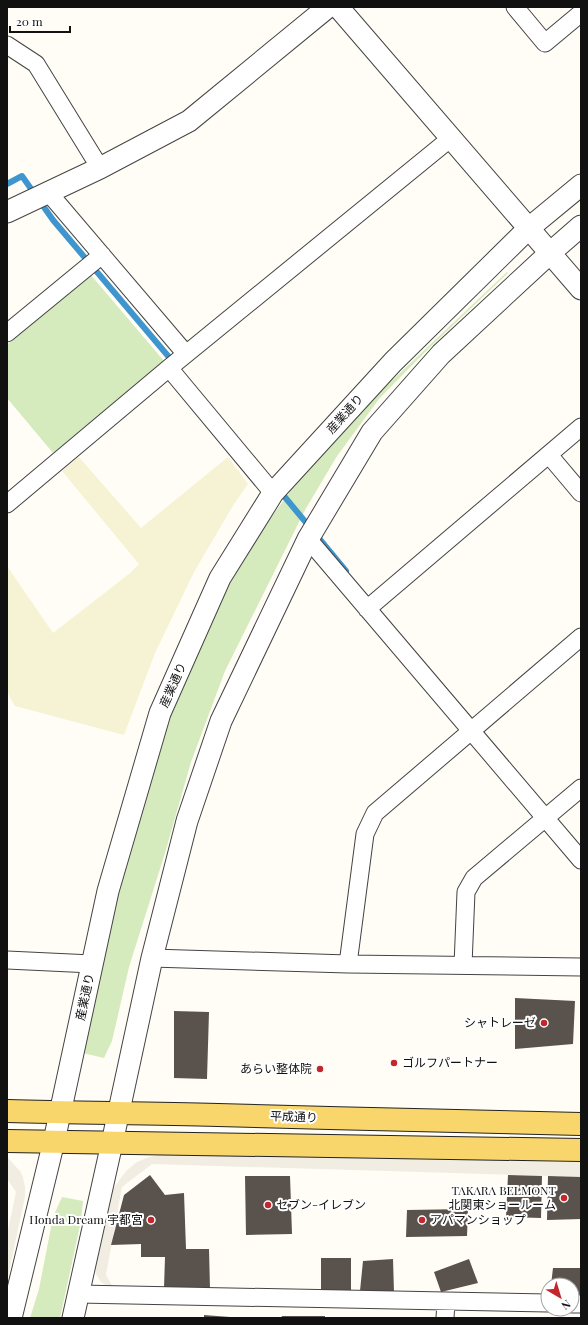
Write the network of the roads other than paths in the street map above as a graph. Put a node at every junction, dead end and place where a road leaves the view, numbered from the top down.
1 (329, 7) edge
2 (515, 7) edge
3 (581, 13) edge
4 (7, 45) edge
5 (451, 138) junction
6 (100, 168) junction
7 (581, 185) edge
8 (48, 192) junction
9 (7, 212) edge
10 (581, 226) edge
11 (529, 228) junction
12 (550, 253) junction
13 (102, 255) junction
14 (581, 289) edge
15 (7, 333) edge
16 (186, 354) junction
17 (169, 368) junction
18 (581, 427) edge
19 (548, 455) junction
20 (273, 493) junction
21 (581, 493) edge
22 (7, 504) edge
23 (308, 539) junction
24 (367, 609) junction
25 (581, 637) edge
26 (472, 731) junction
27 (581, 788) edge
28 (546, 818) junction
29 (581, 860) edge
30 (152, 958) junction
31 (7, 960) edge
32 (92, 964) junction
33 (348, 964) junction
34 (464, 965) junction
35 (581, 967) edge
36 (7, 1111) edge
37 (60, 1113) junction
38 (118, 1114) junction
39 (581, 1124) edge
40 (7, 1141) edge
41 (54, 1141) junction
42 (112, 1144) junction
43 (581, 1150) edge
44 (78, 1294) junction
45 (540, 1304) edge
46 (445, 1310) edge
47 (11, 1318) edge
48 (73, 1318) edge

1 - 5 street
1 - 6 street
2 - 3 street
4 - 6 street
5 - 11 street
5 - 16 street
6 - 8 street
7 - 11 street, 産業通り
8 - 9 street
8 - 13 street
10 - 12 street
11 - 12 street
11 - 20 street, 産業通り
12 - 14 street
12 - 23 street
13 - 15 street
13 - 16 street
16 - 17 street
17 - 20 street
17 - 22 street
18 - 19 street
19 - 21 street
19 - 24 street
20 - 32 street, 産業通り
23 - 24 street
23 - 30 street
24 - 26 street
25 - 26 street
26 - 28 street
26 - 33 street
27 - 28 street
28 - 29 street
28 - 34 street
30 - 33 street
30 - 38 street
31 - 32 street
32 - 37 street, 産業通り
33 - 34 street
34 - 35 street
36 - 37 main road, 平成通り
37 - 38 main road, 平成通り
37 - 41 street, 産業通り
38 - 39 main road, 平成通り
38 - 42 street
40 - 41 main road
41 - 42 main road
41 - 47 street, 産業通り
42 - 43 main road
42 - 44 street
44 - 46 street
44 - 48 street
45 - 46 street

